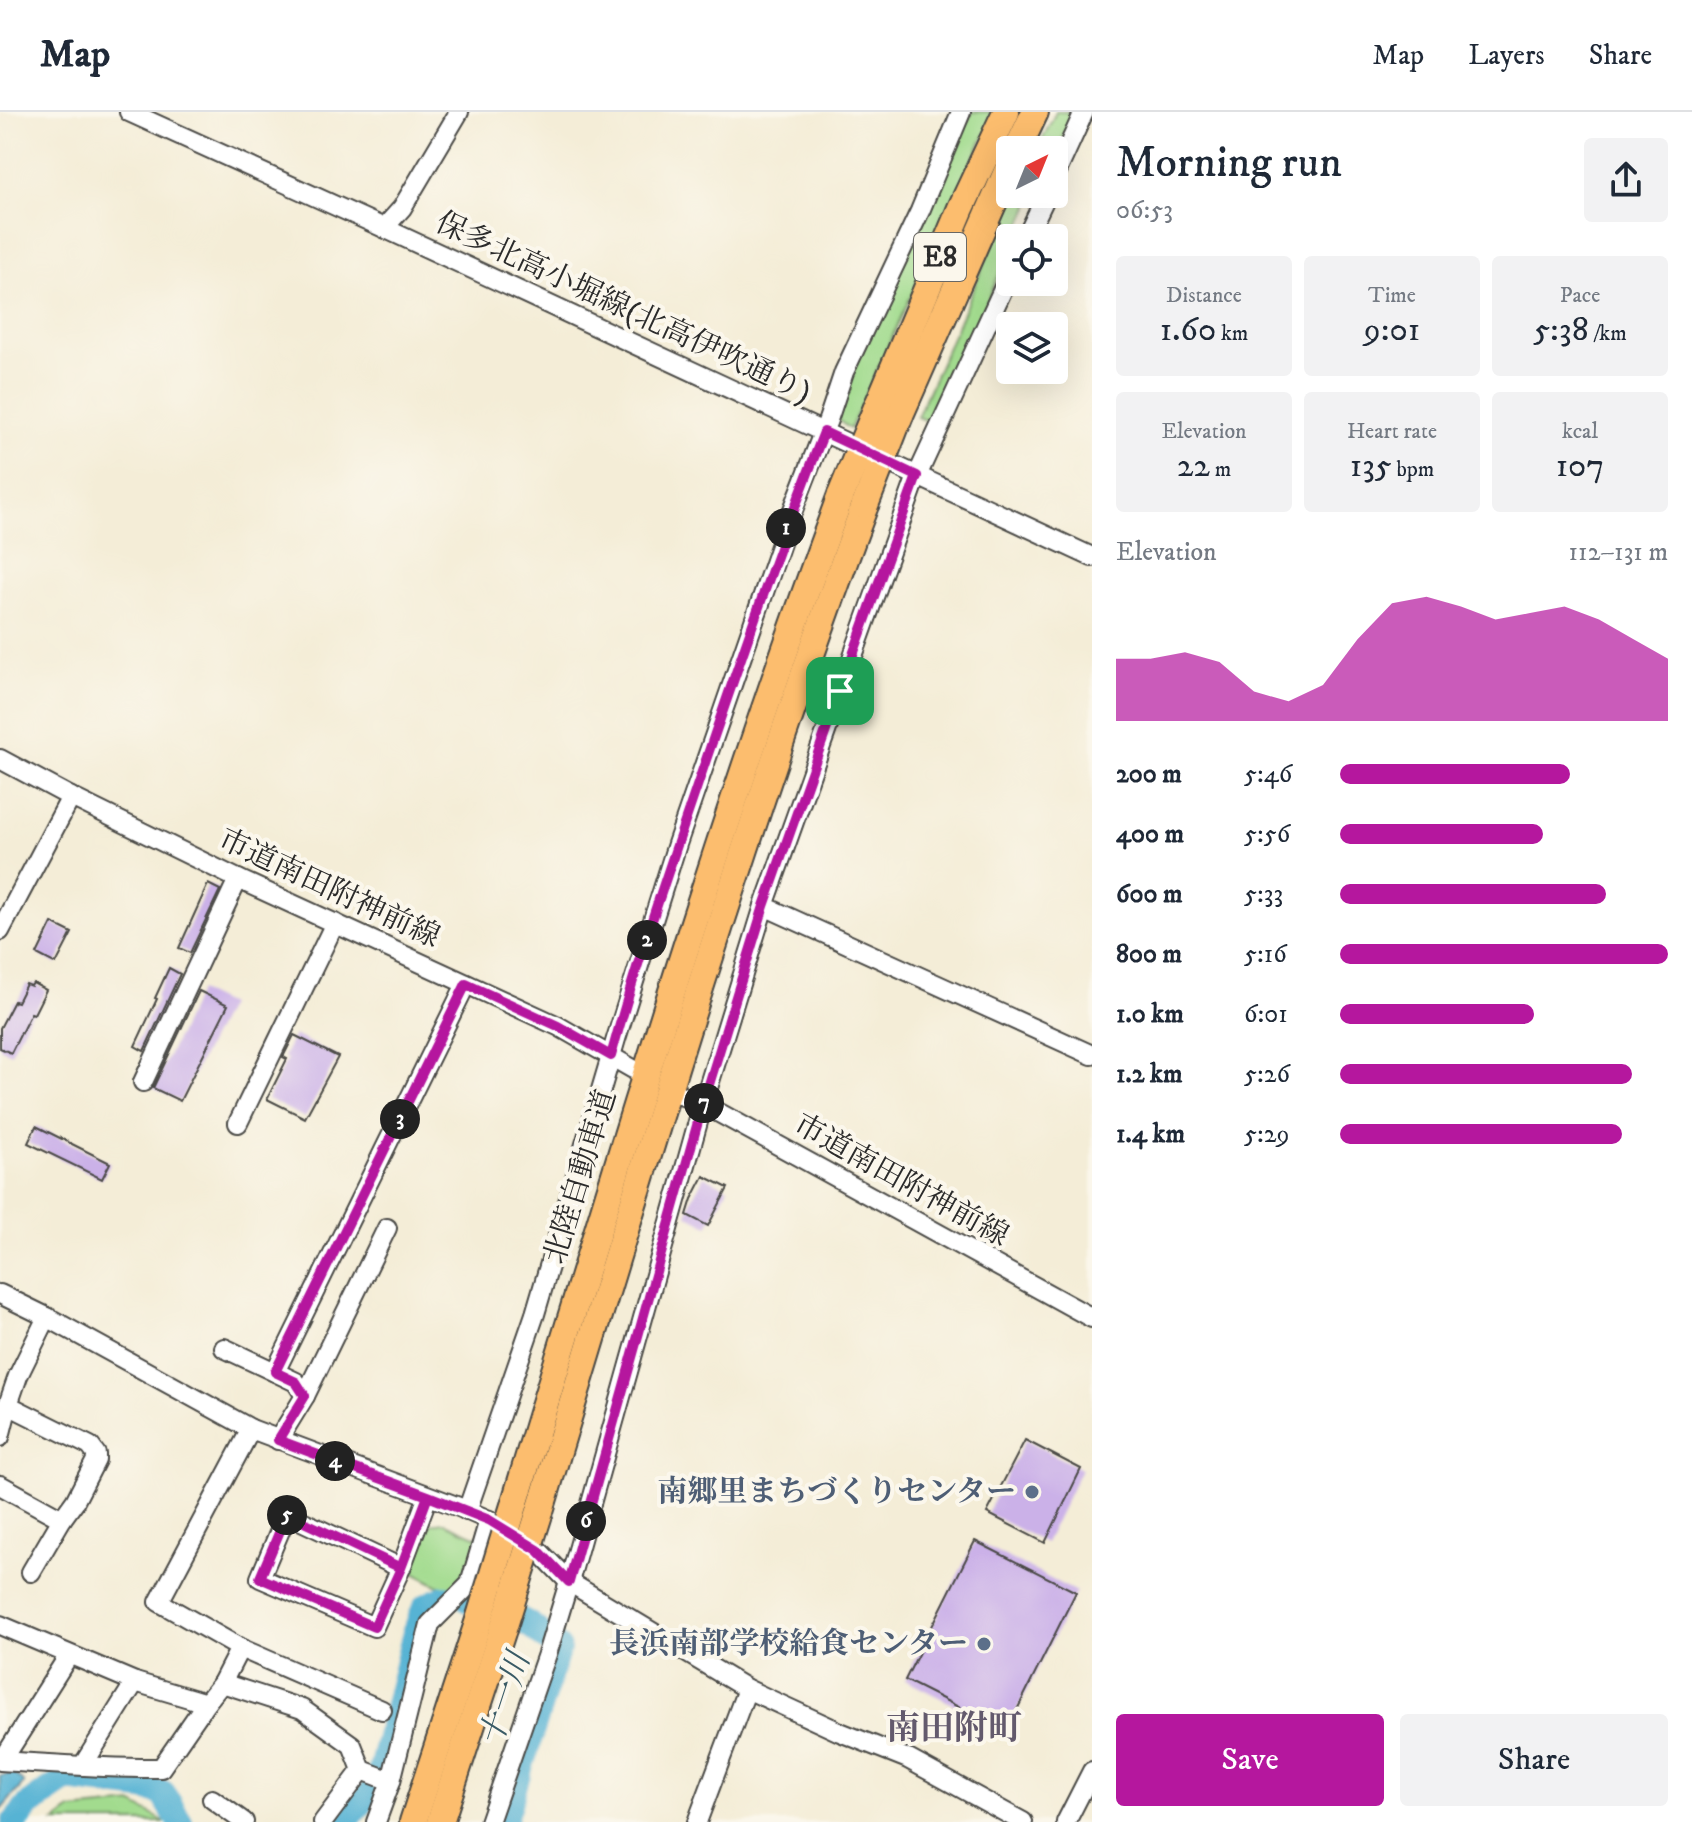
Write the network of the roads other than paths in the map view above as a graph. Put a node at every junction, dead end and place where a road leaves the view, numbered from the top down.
1 (129, 112) edge
2 (459, 112) edge
3 (961, 112) edge
4 (1006, 112) edge
5 (1035, 112) edge
6 (1084, 112) edge
7 (1024, 136) edge
8 (1068, 147) edge
9 (996, 195) edge
10 (384, 228) junction
11 (1000, 296) edge
12 (889, 410) junction
13 (824, 432) junction
14 (917, 476) junction
15 (1092, 557) edge
16 (0, 759) edge
17 (71, 797) junction
18 (238, 879) junction
19 (764, 906) junction
20 (335, 923) junction
21 (0, 931) edge
22 (466, 984) junction
23 (1092, 1055) edge
24 (611, 1056) junction
25 (633, 1069) dead end
26 (143, 1082) dead end
27 (683, 1096) dead end
28 (703, 1104) junction
29 (238, 1123) dead end
30 (387, 1228) dead end
31 (0, 1294) edge
32 (47, 1317) junction
33 (1092, 1318) edge
34 (224, 1348) dead end
35 (275, 1372) junction
36 (305, 1396) junction
37 (8, 1405) junction
38 (251, 1429) junction
39 (1, 1432) edge
40 (278, 1440) junction
41 (0, 1485) edge
42 (428, 1496) junction
43 (467, 1511) junction
44 (62, 1519) junction
45 (489, 1520) junction
46 (401, 1568) junction
47 (31, 1572) dead end
48 (569, 1582) junction
49 (491, 1624) junction
50 (2, 1631) edge
51 (240, 1648) junction
52 (69, 1655) junction
53 (135, 1682) junction
54 (222, 1683) junction
55 (747, 1689) junction
56 (206, 1703) junction
57 (382, 1710) dead end
58 (1, 1761) edge
59 (83, 1765) junction
60 (1092, 1771) edge
61 (377, 1776) junction
62 (212, 1799) dead end
63 (244, 1822) edge
64 (323, 1822) edge
65 (376, 1822) edge
66 (413, 1822) edge
67 (440, 1822) edge
68 (489, 1822) edge
69 (697, 1822) edge
70 (1023, 1822) edge
71 (1066, 1822) edge

1 - 10 street, 保多北高小堀線(北高伊吹通り)
2 - 10 street
3 - 13 street
4 - 12 highway, 北陸自動車道 / E8
5 - 7 highway
6 - 8 street
9 - 12 highway, 北陸自動車道 / E8
10 - 13 street, 保多北高小堀線(北高伊吹通り)
11 - 14 street
12 - 49 highway, 北陸自動車道 / E8, bridge
13 - 14 street, 保多北高小堀線(北高伊吹通り)
13 - 24 street
14 - 15 street, 保多北高小堀線(北高伊吹通り)
14 - 19 street
16 - 17 street, 市道南田附神前線
17 - 18 street, 市道南田附神前線
17 - 21 street
18 - 20 street, 市道南田附神前線
18 - 26 street
19 - 23 street
19 - 28 street
20 - 22 street, 市道南田附神前線
20 - 29 street
22 - 24 street, 市道南田附神前線
22 - 35 street
24 - 25 street, 市道南田附神前線
24 - 43 street
27 - 28 street, 市道南田附神前線
28 - 33 street, 市道南田附神前線
28 - 48 street
30 - 36 street
31 - 32 street
32 - 37 street
32 - 38 street
34 - 35 street
35 - 36 street
36 - 40 street
37 - 39 street
37 - 44 street
38 - 40 street
38 - 51 street
40 - 42 street
41 - 44 street
42 - 43 street
42 - 46 street
43 - 45 street
44 - 47 street
45 - 48 street
45 - 61 street
46 - 46 street
48 - 55 street
48 - 68 street
49 - 66 highway, 北陸自動車道 / E8
49 - 67 highway, 北陸自動車道 / E8
50 - 52 street
51 - 54 street
51 - 57 street
52 - 53 street
52 - 58 street
53 - 56 street
53 - 59 street
54 - 56 street
54 - 61 street
55 - 69 street
55 - 70 street
56 - 59 street
58 - 59 street
60 - 71 street
61 - 64 street
61 - 65 street
62 - 63 street

